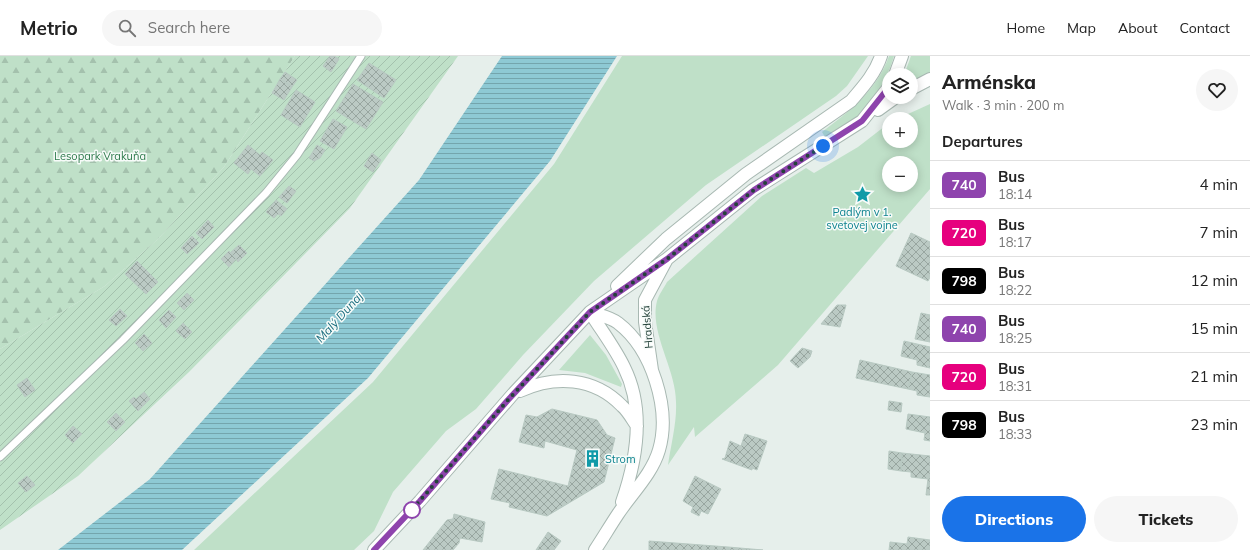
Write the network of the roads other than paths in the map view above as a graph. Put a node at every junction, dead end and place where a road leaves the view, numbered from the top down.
1 (361, 56) edge
2 (881, 56) edge
3 (902, 56) edge
4 (898, 68) edge
5 (930, 79) edge
6 (918, 85) edge
7 (882, 96) edge
8 (886, 104) edge
9 (862, 121) junction
10 (667, 259) junction
11 (590, 312) junction
12 (652, 370) junction
13 (513, 394) junction
14 (637, 427) junction
15 (0, 457) edge
16 (618, 514) junction
17 (374, 550) edge
18 (596, 550) edge

1 - 15 lane
2 - 11 street
3 - 4 street
5 - 6 street
7 - 9 street, Hradská
8 - 9 street
9 - 10 street, Hradská
10 - 11 street
10 - 12 street, Hradská
11 - 12 street, Hradská
11 - 13 street
11 - 14 street, Hradská
12 - 16 street, Hradská
13 - 14 street
13 - 17 street
14 - 16 street, Hradská
16 - 18 street, Hradská

